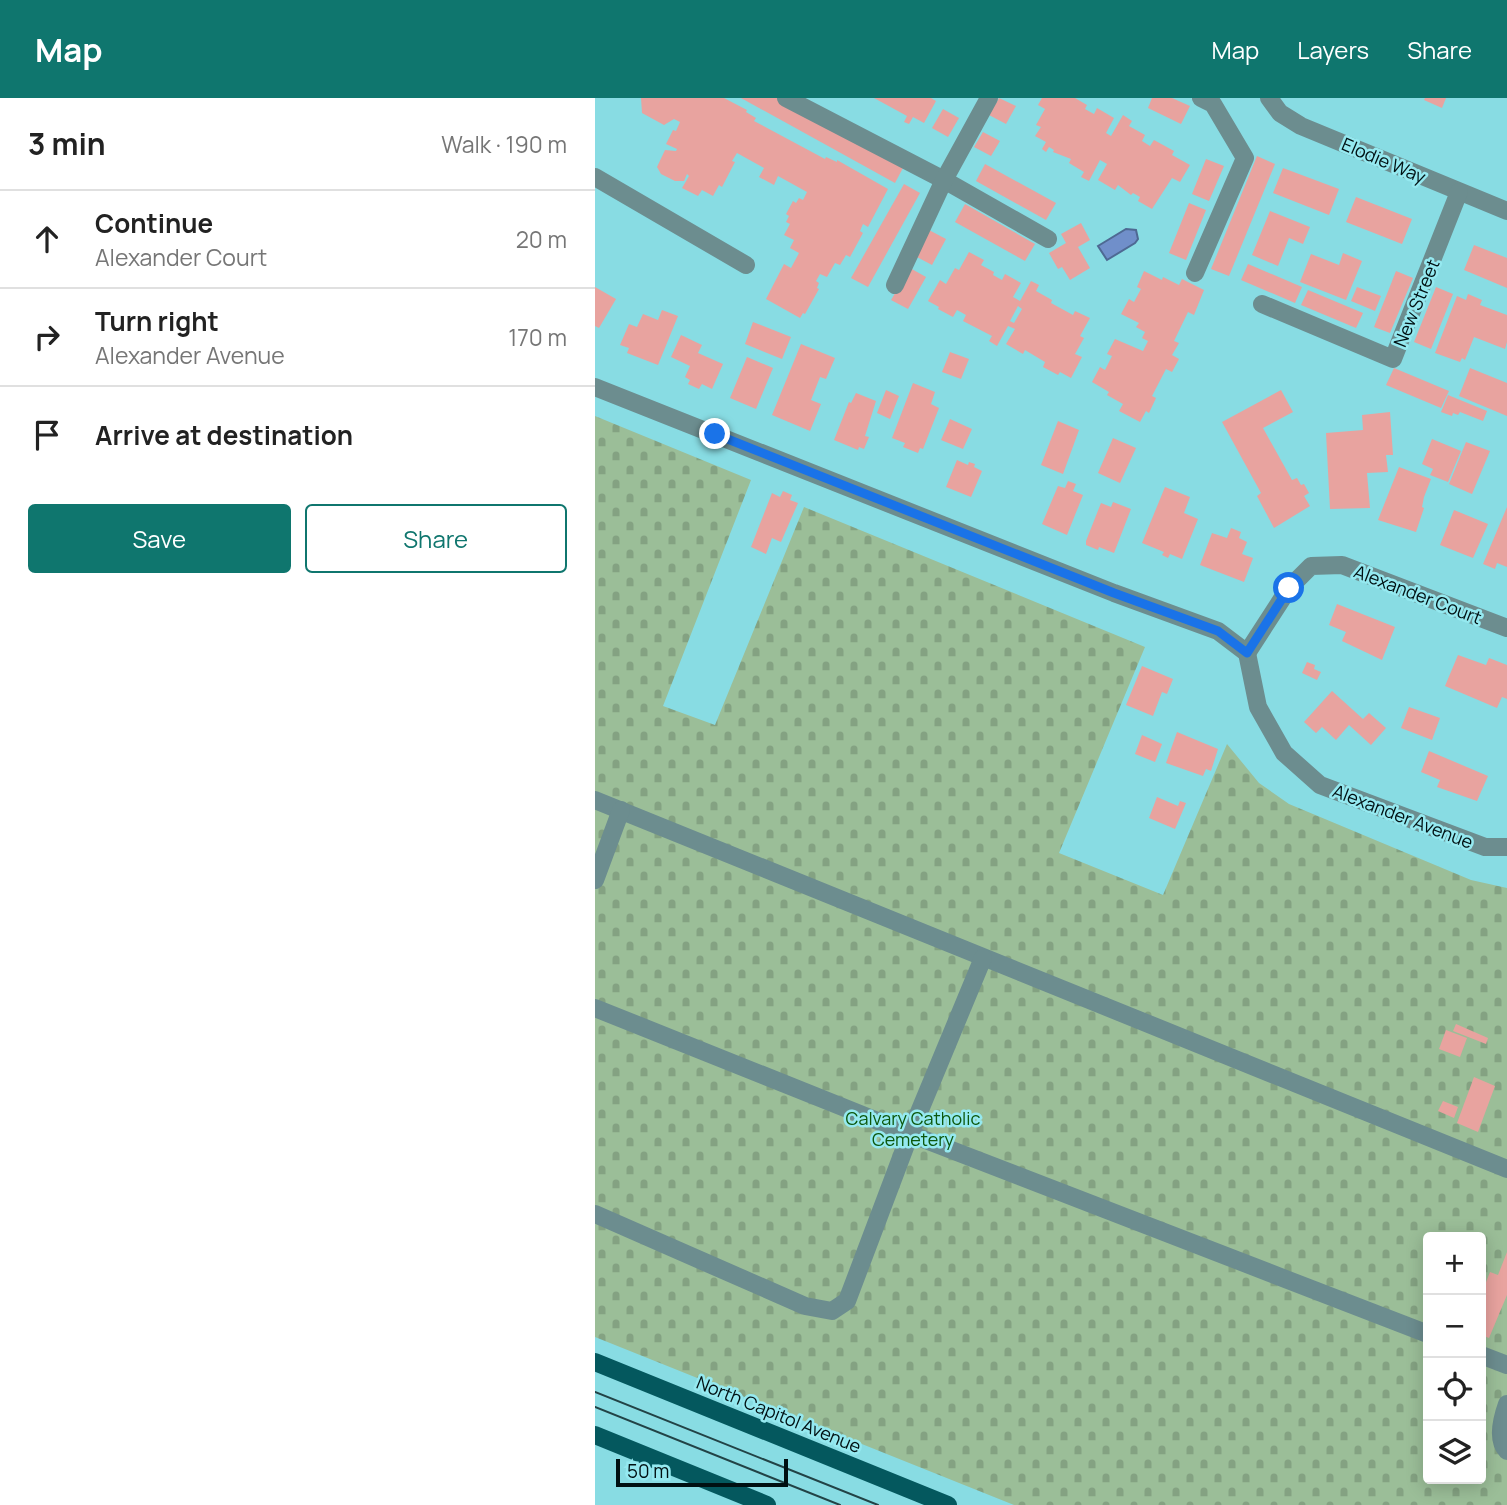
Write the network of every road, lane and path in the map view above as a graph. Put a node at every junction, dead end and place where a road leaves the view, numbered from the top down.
1 (786, 98) edge
2 (989, 98) edge
3 (1201, 98) edge
4 (1269, 98) edge
5 (595, 177) edge
6 (944, 180) junction
7 (1459, 192) junction
8 (1507, 211) edge
9 (1048, 239) dead end
10 (746, 265) dead end
11 (1195, 273) dead end
12 (895, 285) dead end
13 (1262, 304) dead end
14 (595, 387) edge
15 (1507, 628) edge
16 (1247, 653) junction
17 (595, 800) edge
18 (621, 810) junction
19 (1507, 847) edge
20 (595, 880) edge
21 (983, 958) junction
22 (595, 1008) edge
23 (910, 1134) junction
24 (1507, 1169) edge
25 (595, 1214) edge
26 (1423, 1332) edge
27 (1486, 1356) edge
28 (595, 1362) edge
29 (1507, 1365) edge
30 (1507, 1404) edge
31 (595, 1435) edge
32 (1507, 1451) edge
33 (767, 1505) edge
34 (948, 1505) edge

1 - 6 street
2 - 6 street
3 - 11 street
4 - 7 street, Elodie Way
5 - 10 street
6 - 9 street
6 - 12 street
7 - 8 street, Elodie Way
7 - 13 street, New Street
14 - 16 street
15 - 16 street, Alexander Court
16 - 19 street, Alexander Avenue
17 - 18 street
18 - 20 street
18 - 21 street
21 - 23 street
21 - 24 street
22 - 23 street
23 - 25 street
23 - 26 street
27 - 29 street
28 - 34 main road, North Capitol Avenue
30 - 32 street
31 - 33 main road

